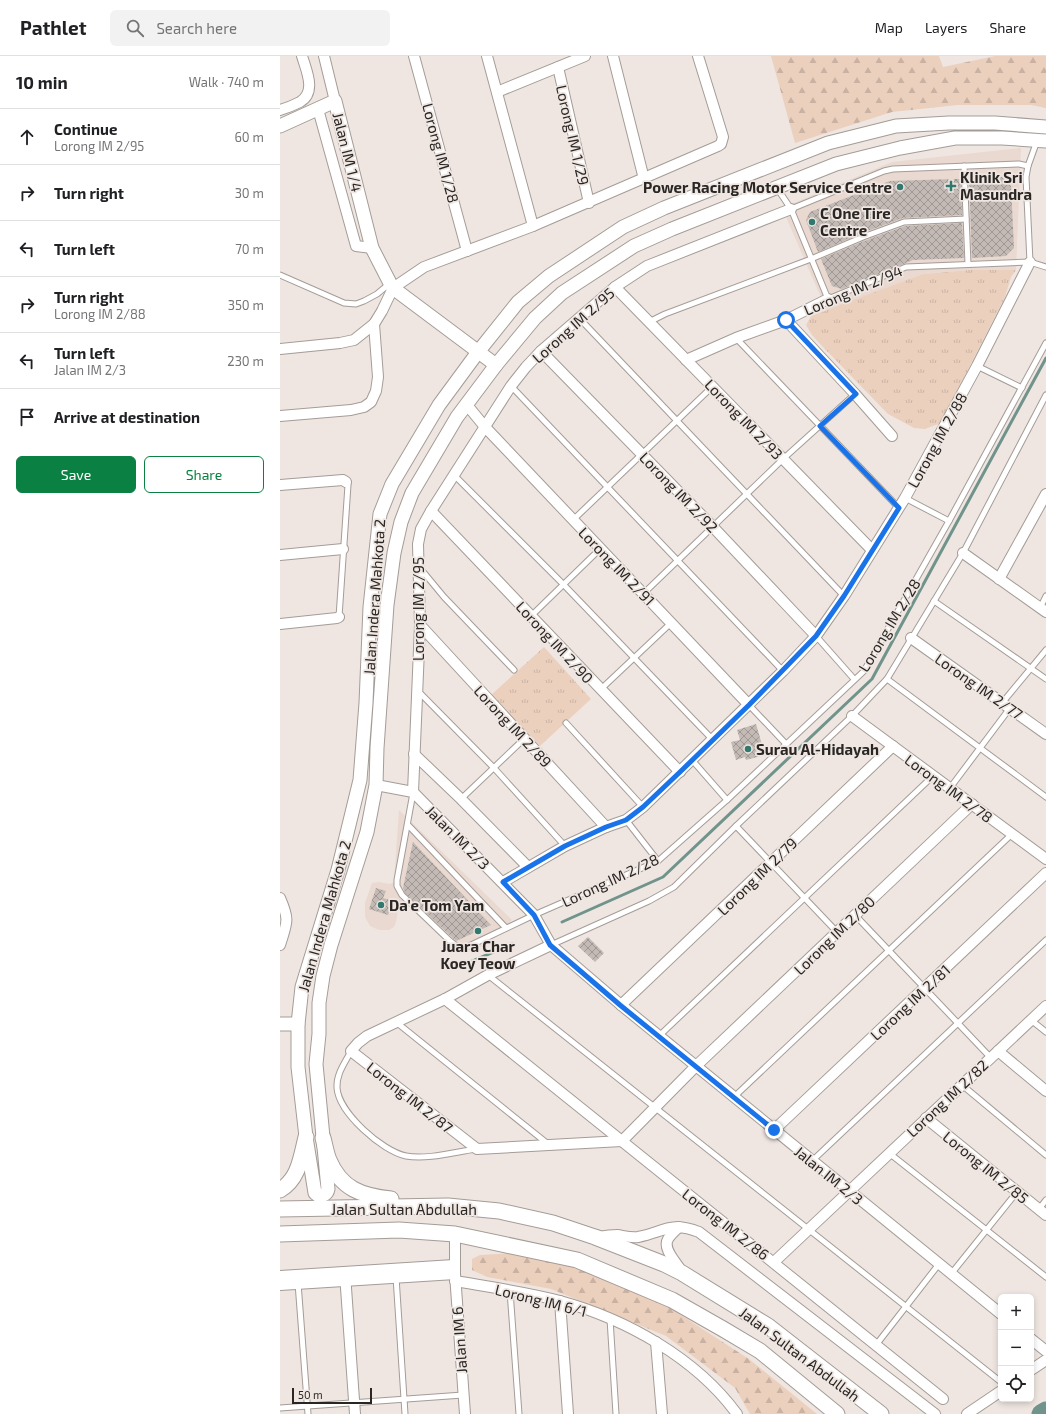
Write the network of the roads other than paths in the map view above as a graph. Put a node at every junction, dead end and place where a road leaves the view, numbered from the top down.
1 (302, 56) edge
2 (324, 56) edge
3 (414, 56) edge
4 (487, 56) edge
5 (585, 56) edge
6 (613, 56) edge
7 (698, 56) edge
8 (558, 67) junction
9 (496, 92) junction
10 (336, 101) junction
11 (318, 109) junction
12 (280, 110) edge
13 (280, 126) edge
14 (1046, 127) edge
15 (1042, 140) edge
16 (964, 166) junction
17 (1028, 166) junction
18 (644, 179) junction
19 (778, 188) junction
20 (589, 203) junction
21 (791, 209) junction
22 (966, 219) junction
23 (533, 226) junction
24 (372, 248) junction
25 (467, 251) junction
26 (811, 260) junction
27 (1030, 262) junction
28 (968, 264) junction
29 (1046, 267) edge
30 (280, 275) edge
31 (392, 286) junction
32 (615, 287) junction
33 (828, 299) junction
34 (579, 318) junction
35 (786, 320) junction
36 (649, 322) junction
37 (374, 324) junction
38 (736, 338) junction
39 (1046, 343) edge
40 (280, 349) edge
41 (541, 350) junction
42 (478, 352) junction
43 (686, 360) junction
44 (496, 365) junction
45 (977, 366) junction
46 (511, 386) junction
47 (712, 387) junction
48 (1022, 388) junction
49 (856, 394) junction
50 (1046, 395) edge
51 (467, 404) junction
52 (280, 416) edge
53 (677, 421) junction
54 (820, 426) junction
55 (486, 427) junction
56 (892, 436) dead end
57 (642, 454) junction
58 (783, 459) junction
59 (454, 475) junction
60 (346, 482) joint
61 (280, 485) edge
62 (607, 487) junction
63 (747, 494) junction
64 (1046, 494) edge
65 (906, 498) junction
66 (899, 508) junction
67 (430, 511) junction
68 (573, 520) junction
69 (949, 521) junction
70 (713, 527) junction
71 (343, 549) junction
72 (600, 549) junction
73 (872, 550) junction
74 (963, 553) junction
75 (280, 555) edge
76 (678, 560) junction
77 (419, 567) junction
78 (999, 579) junction
79 (563, 584) junction
80 (643, 594) junction
81 (844, 596) junction
82 (1046, 596) edge
83 (934, 601) junction
84 (1043, 610) edge
85 (531, 616) junction
86 (339, 617) joint
87 (671, 623) junction
88 (280, 624) edge
89 (420, 625) junction
90 (816, 636) junction
91 (911, 638) junction
92 (1046, 650) edge
93 (634, 658) junction
94 (1031, 668) junction
95 (514, 670) dead end
96 (783, 671) junction
97 (854, 679) junction
98 (886, 679) junction
99 (1046, 679) edge
100 (417, 689) junction
101 (600, 690) junction
102 (749, 705) junction
103 (1006, 705) junction
104 (852, 716) junction
105 (566, 723) dead end
106 (1046, 734) edge
107 (525, 738) junction
108 (713, 740) junction
109 (786, 744) junction
110 (893, 746) junction
111 (980, 748) junction
112 (414, 754) junction
113 (692, 760) junction
114 (494, 768) junction
115 (680, 772) junction
116 (933, 776) junction
117 (376, 786) junction
118 (950, 788) junction
119 (413, 792) junction
120 (1046, 797) edge
121 (462, 799) junction
122 (727, 800) junction
123 (972, 804) junction
124 (643, 807) junction
125 (626, 820) junction
126 (408, 825) junction
127 (736, 826) junction
128 (606, 827) junction
129 (1012, 834) junction
130 (565, 846) junction
131 (1046, 859) edge
132 (658, 861) junction
133 (771, 862) junction
134 (528, 867) junction
135 (1046, 873) edge
136 (503, 882) junction
137 (280, 898) edge
138 (805, 898) junction
139 (534, 915) junction
140 (856, 915) junction
141 (506, 928) junction
142 (837, 932) junction
143 (1046, 940) edge
144 (280, 945) edge
145 (550, 945) junction
146 (889, 950) junction
147 (488, 975) junction
148 (925, 988) junction
149 (445, 999) junction
150 (620, 1005) junction
151 (1046, 1006) edge
152 (1031, 1020) junction
153 (395, 1022) junction
154 (958, 1023) junction
155 (280, 1024) edge
156 (298, 1024) junction
157 (1046, 1032) edge
158 (659, 1036) junction
159 (351, 1052) junction
160 (994, 1055) junction
161 (696, 1066) junction
162 (962, 1085) junction
163 (1046, 1091) edge
164 (734, 1097) junction
165 (655, 1108) junction
166 (926, 1118) junction
167 (774, 1130) junction
168 (306, 1137) junction
169 (323, 1138) junction
170 (622, 1141) junction
171 (549, 1145) junction
172 (477, 1149) junction
173 (889, 1153) junction
174 (1046, 1155) edge
175 (812, 1161) junction
176 (280, 1190) edge
177 (849, 1191) junction
178 (1017, 1192) junction
179 (1046, 1200) edge
180 (448, 1206) junction
181 (280, 1209) edge
182 (1042, 1212) edge
183 (679, 1227) junction
184 (808, 1229) junction
185 (985, 1230) junction
186 (280, 1234) edge
187 (455, 1234) junction
188 (595, 1237) junction
189 (774, 1262) junction
190 (939, 1264) junction
191 (395, 1273) junction
192 (455, 1273) junction
193 (682, 1273) junction
194 (951, 1274) junction
195 (280, 1276) edge
196 (345, 1276) junction
197 (1046, 1278) edge
198 (298, 1279) junction
199 (280, 1285) edge
200 (510, 1291) junction
201 (560, 1301) junction
202 (906, 1307) junction
203 (998, 1312) edge
204 (610, 1318) junction
205 (1034, 1341) edge
206 (656, 1342) junction
207 (876, 1345) junction
208 (1046, 1351) edge
209 (1046, 1360) edge
210 (1034, 1368) edge
211 (998, 1380) edge
212 (998, 1393) edge
213 (463, 1395) junction
214 (404, 1399) junction
215 (943, 1399) dead end
216 (354, 1402) junction
217 (307, 1406) junction
218 (280, 1408) edge
219 (308, 1414) edge
220 (355, 1414) edge
221 (405, 1414) edge
222 (465, 1414) edge
223 (519, 1414) edge
224 (568, 1414) edge
225 (616, 1414) edge
226 (662, 1414) edge
227 (737, 1414) edge
228 (837, 1414) edge
229 (881, 1414) edge
230 (935, 1414) edge
231 (968, 1414) edge

1 - 12 street
2 - 10 street, Jalan IM 1/4
3 - 25 street, Lorong IM 1/28
4 - 9 street
5 - 8 street
6 - 18 street
7 - 18 street
8 - 9 street
8 - 20 street, Lorong IM 1/29
9 - 23 street
10 - 11 street
10 - 24 street, Jalan IM 1/4
11 - 13 street
11 - 24 street, Jalan IM 1/4
14 - 42 street, Jalan Indera Mahkota 2
15 - 17 lane, Lorong IM 2/88
15 - 19 street, Jalan Indera Mahkota 2
16 - 17 lane, Lorong IM 2/95
16 - 21 lane, Lorong IM 2/95
16 - 22 lane
17 - 27 lane, Lorong IM 2/88
18 - 20 street
19 - 21 lane
19 - 44 street, Jalan Indera Mahkota 2
20 - 23 street
21 - 26 lane
21 - 32 street, Lorong IM 2/95
22 - 26 lane
22 - 28 lane
23 - 25 street
24 - 31 street, Jalan IM 1/4
25 - 31 street
26 - 33 lane
26 - 36 lane
27 - 28 lane, Lorong IM 2/94
27 - 29 lane
27 - 45 street, Lorong IM 2/88
28 - 33 lane, Lorong IM 2/94
30 - 31 lane
31 - 37 street
31 - 42 street, Jalan IM 1/4
32 - 34 street, Lorong IM 2/95
32 - 36 street, Lorong IM 2/93
33 - 35 street, Lorong IM 2/94
34 - 41 street, Lorong IM 2/95
34 - 53 lane
35 - 38 street, Lorong IM 2/94
35 - 49 street
36 - 43 street, Lorong IM 2/93
37 - 40 street
37 - 52 street
38 - 43 street, Lorong IM 2/94
38 - 54 lane
39 - 48 lane, Lorong IM 2/28
41 - 46 street, Lorong IM 2/95
41 - 57 street, Lorong IM 2/92
42 - 44 street, Jalan IM 1/4
42 - 156 street, Jalan Indera Mahkota 2
43 - 47 street, Lorong IM 2/93
44 - 51 street, Jalan Indera Mahkota 2
45 - 48 lane
45 - 65 street, Lorong IM 2/88
46 - 55 street, Lorong IM 2/95
46 - 62 lane
47 - 53 lane
47 - 58 street, Lorong IM 2/93
48 - 69 lane, Lorong IM 2/28
49 - 54 lane
49 - 56 street
50 - 74 lane
51 - 55 street, Lorong IM 2/91
51 - 117 street, Jalan Indera Mahkota 2
53 - 57 lane
53 - 63 lane
54 - 58 lane
54 - 66 lane
55 - 59 street, Lorong IM 2/95
55 - 68 street, Lorong IM 2/91
57 - 62 lane
57 - 70 street, Lorong IM 2/92
58 - 63 lane
58 - 73 street, Lorong IM 2/93
59 - 67 street, Lorong IM 2/95
59 - 79 lane
60 - 61 street
60 - 71 lane
62 - 68 lane
62 - 76 lane
63 - 70 lane
63 - 81 lane
64 - 78 street
65 - 66 street, Lorong IM 2/88
65 - 69 lane
66 - 73 street, Lorong IM 2/88
67 - 77 street, Lorong IM 2/95
67 - 85 street, Lorong IM 2/90
68 - 72 street, Lorong IM 2/91
69 - 97 lane, Lorong IM 2/28
70 - 76 lane
70 - 90 street, Lorong IM 2/92
71 - 75 street
71 - 86 lane
72 - 79 lane
72 - 80 street, Lorong IM 2/91
73 - 81 street, Lorong IM 2/88
74 - 78 street
74 - 83 lane
76 - 80 lane
76 - 96 lane
77 - 89 street, Lorong IM 2/95
77 - 95 lane
78 - 84 street
79 - 85 lane
79 - 93 lane
80 - 87 street, Lorong IM 2/91
81 - 90 street, Lorong IM 2/88
82 - 84 lane
83 - 91 lane
83 - 94 lane
85 - 101 street, Lorong IM 2/90
86 - 88 street
87 - 93 lane
87 - 102 street, Lorong IM 2/91
89 - 100 street, Lorong IM 2/95
89 - 107 street, Lorong IM 2/89
90 - 96 street, Lorong IM 2/88
90 - 97 lane
91 - 98 lane
91 - 103 street, Lorong IM 2/77
92 - 94 lane
93 - 101 lane
93 - 108 lane
94 - 99 lane
94 - 103 lane
96 - 102 street, Lorong IM 2/88
97 - 109 lane, Lorong IM 2/28
98 - 104 lane
98 - 111 lane
100 - 112 street, Lorong IM 2/95
100 - 114 lane
101 - 115 street, Lorong IM 2/90
102 - 108 street, Lorong IM 2/88
102 - 109 lane
103 - 106 street, Lorong IM 2/77
103 - 111 lane
104 - 110 street, Lorong IM 2/78
104 - 127 lane
105 - 124 lane
107 - 114 lane
107 - 128 street, Lorong IM 2/89
108 - 113 street, Lorong IM 2/88
109 - 122 lane, Lorong IM 2/28
110 - 116 street, Lorong IM 2/78
110 - 133 street, Lorong IM 2/79
111 - 118 lane
111 - 120 lane
112 - 119 street, Lorong IM 2/95
112 - 121 street, Jalan IM 2/3
113 - 115 street, Lorong IM 2/88
113 - 122 lane
114 - 121 lane
114 - 130 lane
115 - 124 street, Lorong IM 2/88
116 - 118 street, Lorong IM 2/78
116 - 138 lane
117 - 119 street, Jalan IM 2/3
117 - 169 street, Jalan Indera Mahkota 2
118 - 123 street, Lorong IM 2/78
119 - 126 lane
119 - 136 street, Jalan IM 2/3
121 - 134 street, Jalan IM 2/3
122 - 132 lane, Lorong IM 2/28
123 - 129 street, Lorong IM 2/78
123 - 140 street, Lorong IM 2/80
124 - 125 street, Lorong IM 2/88
125 - 128 street, Lorong IM 2/88
125 - 132 lane
126 - 141 lane
126 - 141 lane, Lorong IM 2/28
127 - 133 lane
127 - 145 lane
128 - 130 street, Lorong IM 2/88
129 - 131 street, Lorong IM 2/78
129 - 146 lane
130 - 134 street, Lorong IM 2/88
132 - 139 lane, Lorong IM 2/28
133 - 138 lane
133 - 150 street, Lorong IM 2/79
134 - 136 street, Lorong IM 2/88
135 - 148 street, Lorong IM 2/81
136 - 139 street, Jalan IM 2/3
137 - 144 street
138 - 142 lane
138 - 158 lane
139 - 141 lane, Lorong IM 2/28
139 - 145 street, Jalan IM 2/3
140 - 142 street, Lorong IM 2/80
140 - 146 lane
142 - 161 street, Lorong IM 2/80
143 - 154 lane
145 - 147 street, Lorong IM 2/87
145 - 150 street, Jalan IM 2/3
146 - 148 lane
146 - 164 lane
147 - 149 street, Lorong IM 2/87
147 - 165 lane
148 - 154 lane
148 - 167 street, Lorong IM 2/81
149 - 153 street, Lorong IM 2/87
149 - 170 street, Lorong IM 2/86
150 - 158 street, Jalan IM 2/3
151 - 152 street, Lorong IM 2/82
152 - 157 lane
152 - 160 street, Lorong IM 2/82
153 - 159 street, Lorong IM 2/87
153 - 171 lane
154 - 160 lane
154 - 175 lane
155 - 156 street
156 - 168 street, Jalan Indera Mahkota 2
158 - 161 street, Jalan IM 2/3
159 - 172 street, Lorong IM 2/87
159 - 172 lane
160 - 162 street, Lorong IM 2/82
160 - 163 street
161 - 164 street, Jalan IM 2/3
161 - 165 street, Lorong IM 2/80
162 - 166 street, Lorong IM 2/82
162 - 174 lane
164 - 167 street, Jalan IM 2/3
165 - 170 street, Lorong IM 2/80
165 - 184 lane
166 - 173 street, Lorong IM 2/82
166 - 178 street, Lorong IM 2/85
167 - 175 street, Jalan IM 2/3
168 - 169 street, Jalan Indera Mahkota 2
168 - 176 main road
169 - 180 main road
170 - 171 street
170 - 189 street, Lorong IM 2/86
171 - 172 street
173 - 177 street, Lorong IM 2/82
173 - 185 lane
175 - 177 street, Jalan IM 2/3
177 - 184 street, Lorong IM 2/82
177 - 190 street, Jalan IM 2/3
178 - 182 street, Lorong IM 2/85
178 - 185 lane
179 - 182 lane
180 - 181 main road, Jalan Sultan Abdullah
180 - 188 main road, Jalan Sultan Abdullah
183 - 188 street
183 - 193 street
183 - 230 street
184 - 189 street, Lorong IM 2/82
184 - 202 lane
185 - 194 lane
185 - 197 lane
186 - 187 main road, Jalan Sultan Abdullah
187 - 192 street, Jalan IM 6
187 - 228 main road, Jalan Sultan Abdullah
188 - 193 main road, Jalan Sultan Abdullah
189 - 207 street, Lorong IM 2/86
190 - 194 street, Jalan IM 2/3
190 - 202 lane
191 - 192 street, Lorong IM 6/1
191 - 196 street, Lorong IM 6/1
191 - 214 lane
192 - 200 street, Lorong IM 6/1
192 - 213 street, Jalan IM 6
193 - 229 main road, Jalan Sultan Abdullah
194 - 203 street, Jalan IM 2/3
195 - 198 street, Lorong IM 6/1
196 - 198 street, Lorong IM 6/1
196 - 216 street
198 - 199 street, Lorong IM 6/1
198 - 217 lane
200 - 201 street, Lorong IM 6/1
200 - 223 lane
201 - 204 street, Lorong IM 6/1
201 - 224 street
202 - 207 lane
202 - 211 lane
204 - 206 street, Lorong IM 6/1
204 - 225 lane
205 - 208 street
206 - 226 street
206 - 227 street, Lorong IM 6/1
207 - 215 street, Lorong IM 2/86
209 - 210 street
212 - 231 street
213 - 214 lane
213 - 222 street, Jalan IM 6
214 - 216 lane
214 - 221 lane
216 - 217 lane
216 - 220 street
217 - 218 lane
217 - 219 lane

